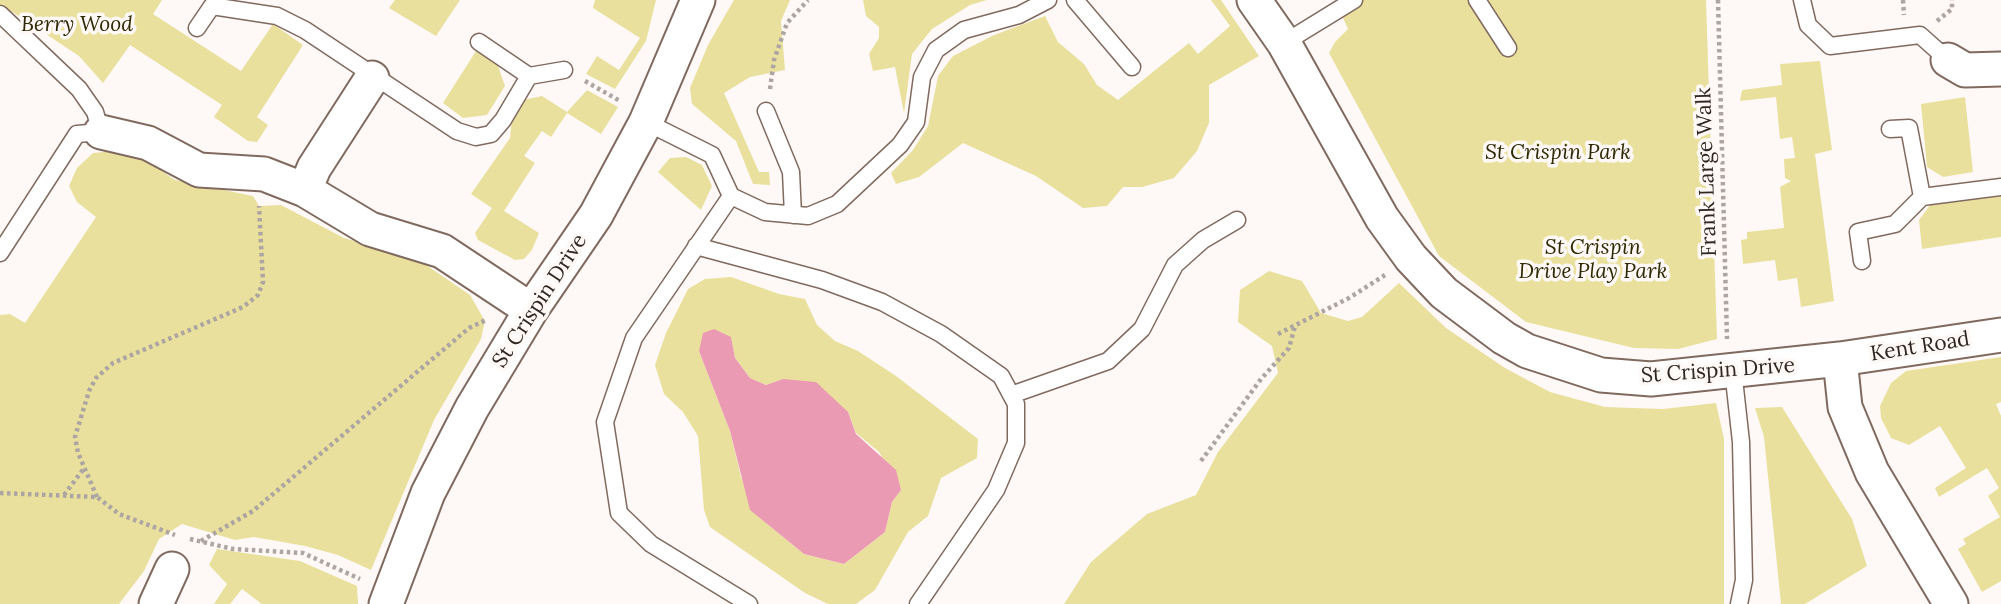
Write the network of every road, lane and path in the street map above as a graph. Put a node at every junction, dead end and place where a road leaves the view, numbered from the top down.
1 (698, 0) edge
2 (808, 0) edge
3 (1048, 0) edge
4 (1074, 0) edge
5 (1254, 0) edge
6 (1354, 0) edge
7 (1477, 0) edge
8 (1718, 0) edge
9 (1802, 0) edge
10 (0, 14) edge
11 (197, 28) dead end
12 (479, 42) dead end
13 (1284, 43) junction
14 (1508, 48) dead end
15 (1948, 60) joint
16 (1132, 67) dead end
17 (2001, 69) edge
18 (565, 70) joint
19 (529, 76) junction
20 (372, 78) junction
21 (766, 111) joint
22 (647, 120) junction
23 (1890, 129) dead end
24 (101, 132) junction
25 (264, 174) junction
26 (2001, 187) edge
27 (305, 190) junction
28 (731, 196) junction
29 (1923, 197) junction
30 (793, 215) junction
31 (1237, 220) dead end
32 (696, 246) junction
33 (0, 253) edge
34 (1862, 261) dead end
35 (1395, 268) dead end
36 (531, 310) junction
37 (493, 316) dead end
38 (1295, 326) junction
39 (1278, 334) dead end
40 (2001, 335) edge
41 (1730, 357) junction
42 (1840, 359) junction
43 (1012, 395) junction
44 (1200, 461) dead end
45 (85, 467) junction
46 (0, 493) edge
47 (63, 495) junction
48 (97, 497) junction
49 (200, 542) junction
50 (172, 569) dead end
51 (375, 593) edge
52 (156, 604) edge
53 (749, 604) edge
54 (918, 604) edge
55 (1739, 604) edge
56 (1951, 604) edge

1 - 22 street, St Crispin Drive
2 - 21 path
3 - 30 lane
4 - 16 lane
5 - 13 street, St Crispin Drive
6 - 13 lane
7 - 14 lane
8 - 41 path, Frank Large Walk
9 - 15 lane
10 - 24 lane
11 - 20 lane
12 - 19 lane
13 - 41 street, St Crispin Drive
15 - 17 street
18 - 19 lane
18 - 22 path
19 - 20 lane
20 - 27 street
21 - 30 lane
22 - 28 lane
22 - 36 street, St Crispin Drive
23 - 29 lane
24 - 25 street
24 - 33 lane
25 - 27 street
25 - 45 path
26 - 29 lane
27 - 36 street
28 - 30 lane
28 - 32 lane
29 - 34 lane
31 - 43 lane
32 - 43 lane
32 - 53 lane
35 - 38 path
36 - 51 street, St Crispin Drive
37 - 49 path
38 - 39 path
38 - 44 path
40 - 42 street, Kent Road
41 - 42 street, St Crispin Drive
41 - 55 lane
42 - 56 street
43 - 54 lane
45 - 47 path
45 - 48 path
46 - 47 path
47 - 48 path
48 - 49 path
49 - 51 path
50 - 52 street

